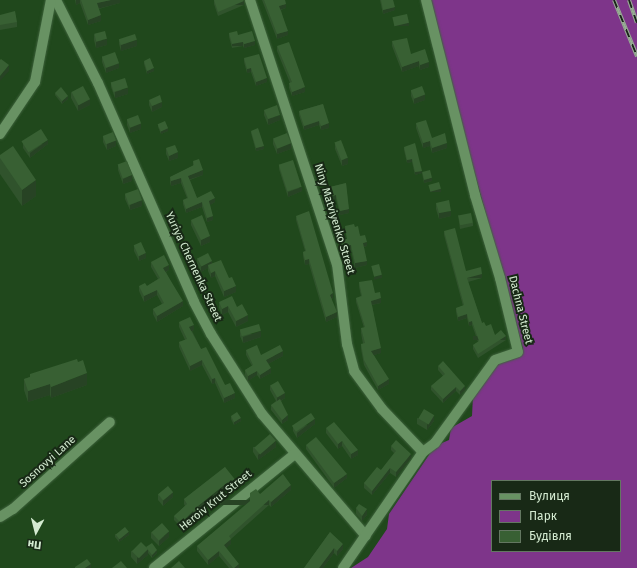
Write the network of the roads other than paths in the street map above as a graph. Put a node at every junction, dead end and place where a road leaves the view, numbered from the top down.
1 (51, 0) edge
2 (56, 0) edge
3 (250, 0) edge
4 (426, 0) edge
5 (0, 134) edge
6 (110, 422) dead end
7 (423, 452) junction
8 (295, 454) junction
9 (0, 518) edge
10 (366, 536) junction
11 (154, 568) edge
12 (343, 568) edge

1 - 5 street
2 - 8 street, Yuriya Chernenka Street
3 - 7 street, Niny Matviyenko Street
4 - 7 street, Dachna Street
6 - 9 street, Sosnovyi Lane
7 - 10 street, Dachna Street
8 - 10 street, Yuriya Chernenka Street
8 - 11 street, Heroiv Krut Street
10 - 12 street, Dachna Street

